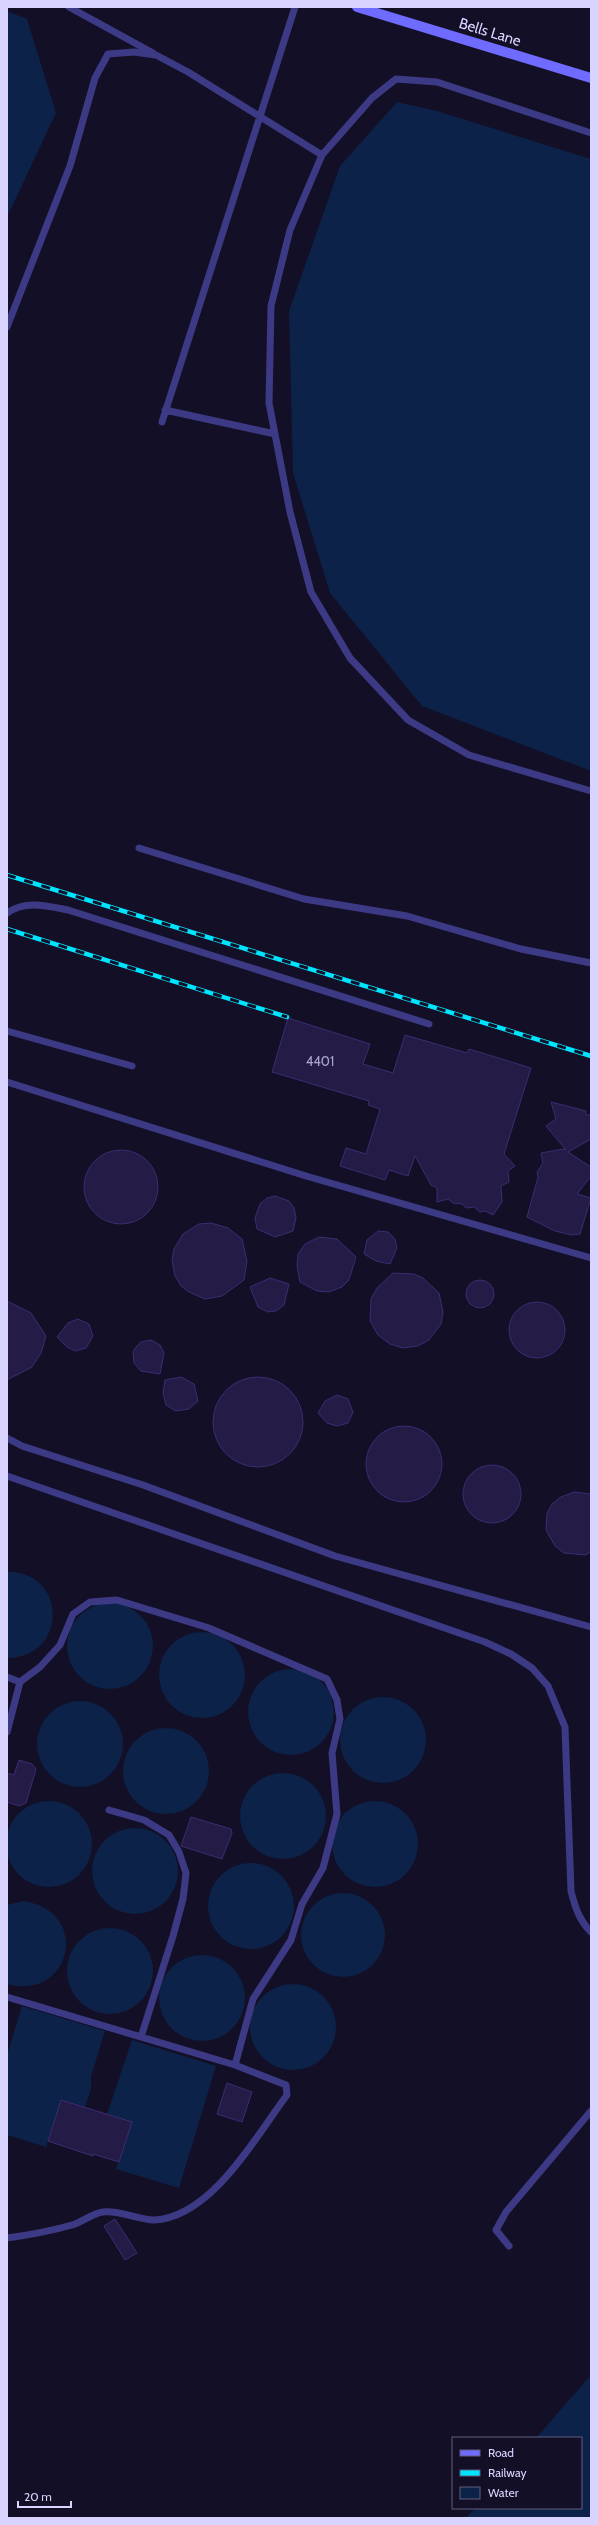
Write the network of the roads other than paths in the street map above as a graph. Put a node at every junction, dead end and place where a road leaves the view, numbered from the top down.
1 (69, 7) edge
2 (295, 7) edge
3 (357, 7) edge
4 (156, 55) junction
5 (591, 78) edge
6 (258, 118) junction
7 (591, 133) edge
8 (322, 155) junction
9 (7, 327) edge
10 (166, 410) junction
11 (162, 422) dead end
12 (275, 434) junction
13 (591, 791) edge
14 (139, 848) dead end
15 (7, 913) edge
16 (591, 963) edge
17 (429, 1024) dead end
18 (7, 1031) edge
19 (132, 1066) dead end
20 (7, 1082) edge
21 (591, 1258) edge
22 (7, 1438) edge
23 (7, 1476) edge
24 (591, 1627) edge
25 (7, 1677) edge
26 (20, 1682) junction
27 (7, 1732) edge
28 (109, 1810) dead end
29 (591, 1932) edge
30 (7, 1997) edge
31 (140, 2037) junction
32 (235, 2065) junction
33 (591, 2111) edge
34 (7, 2238) edge
35 (509, 2246) dead end

1 - 4 lane
2 - 6 lane
3 - 5 street, Bells Lane
4 - 6 lane
4 - 9 lane
6 - 8 lane
6 - 10 lane
7 - 8 lane
8 - 12 lane
10 - 11 lane
10 - 12 lane
12 - 13 lane
14 - 16 lane
15 - 17 lane
18 - 19 lane
20 - 21 lane
22 - 24 lane
23 - 29 lane
25 - 26 lane
26 - 27 lane
26 - 32 lane
28 - 31 lane
30 - 31 lane
31 - 32 lane
32 - 34 lane
33 - 35 lane

